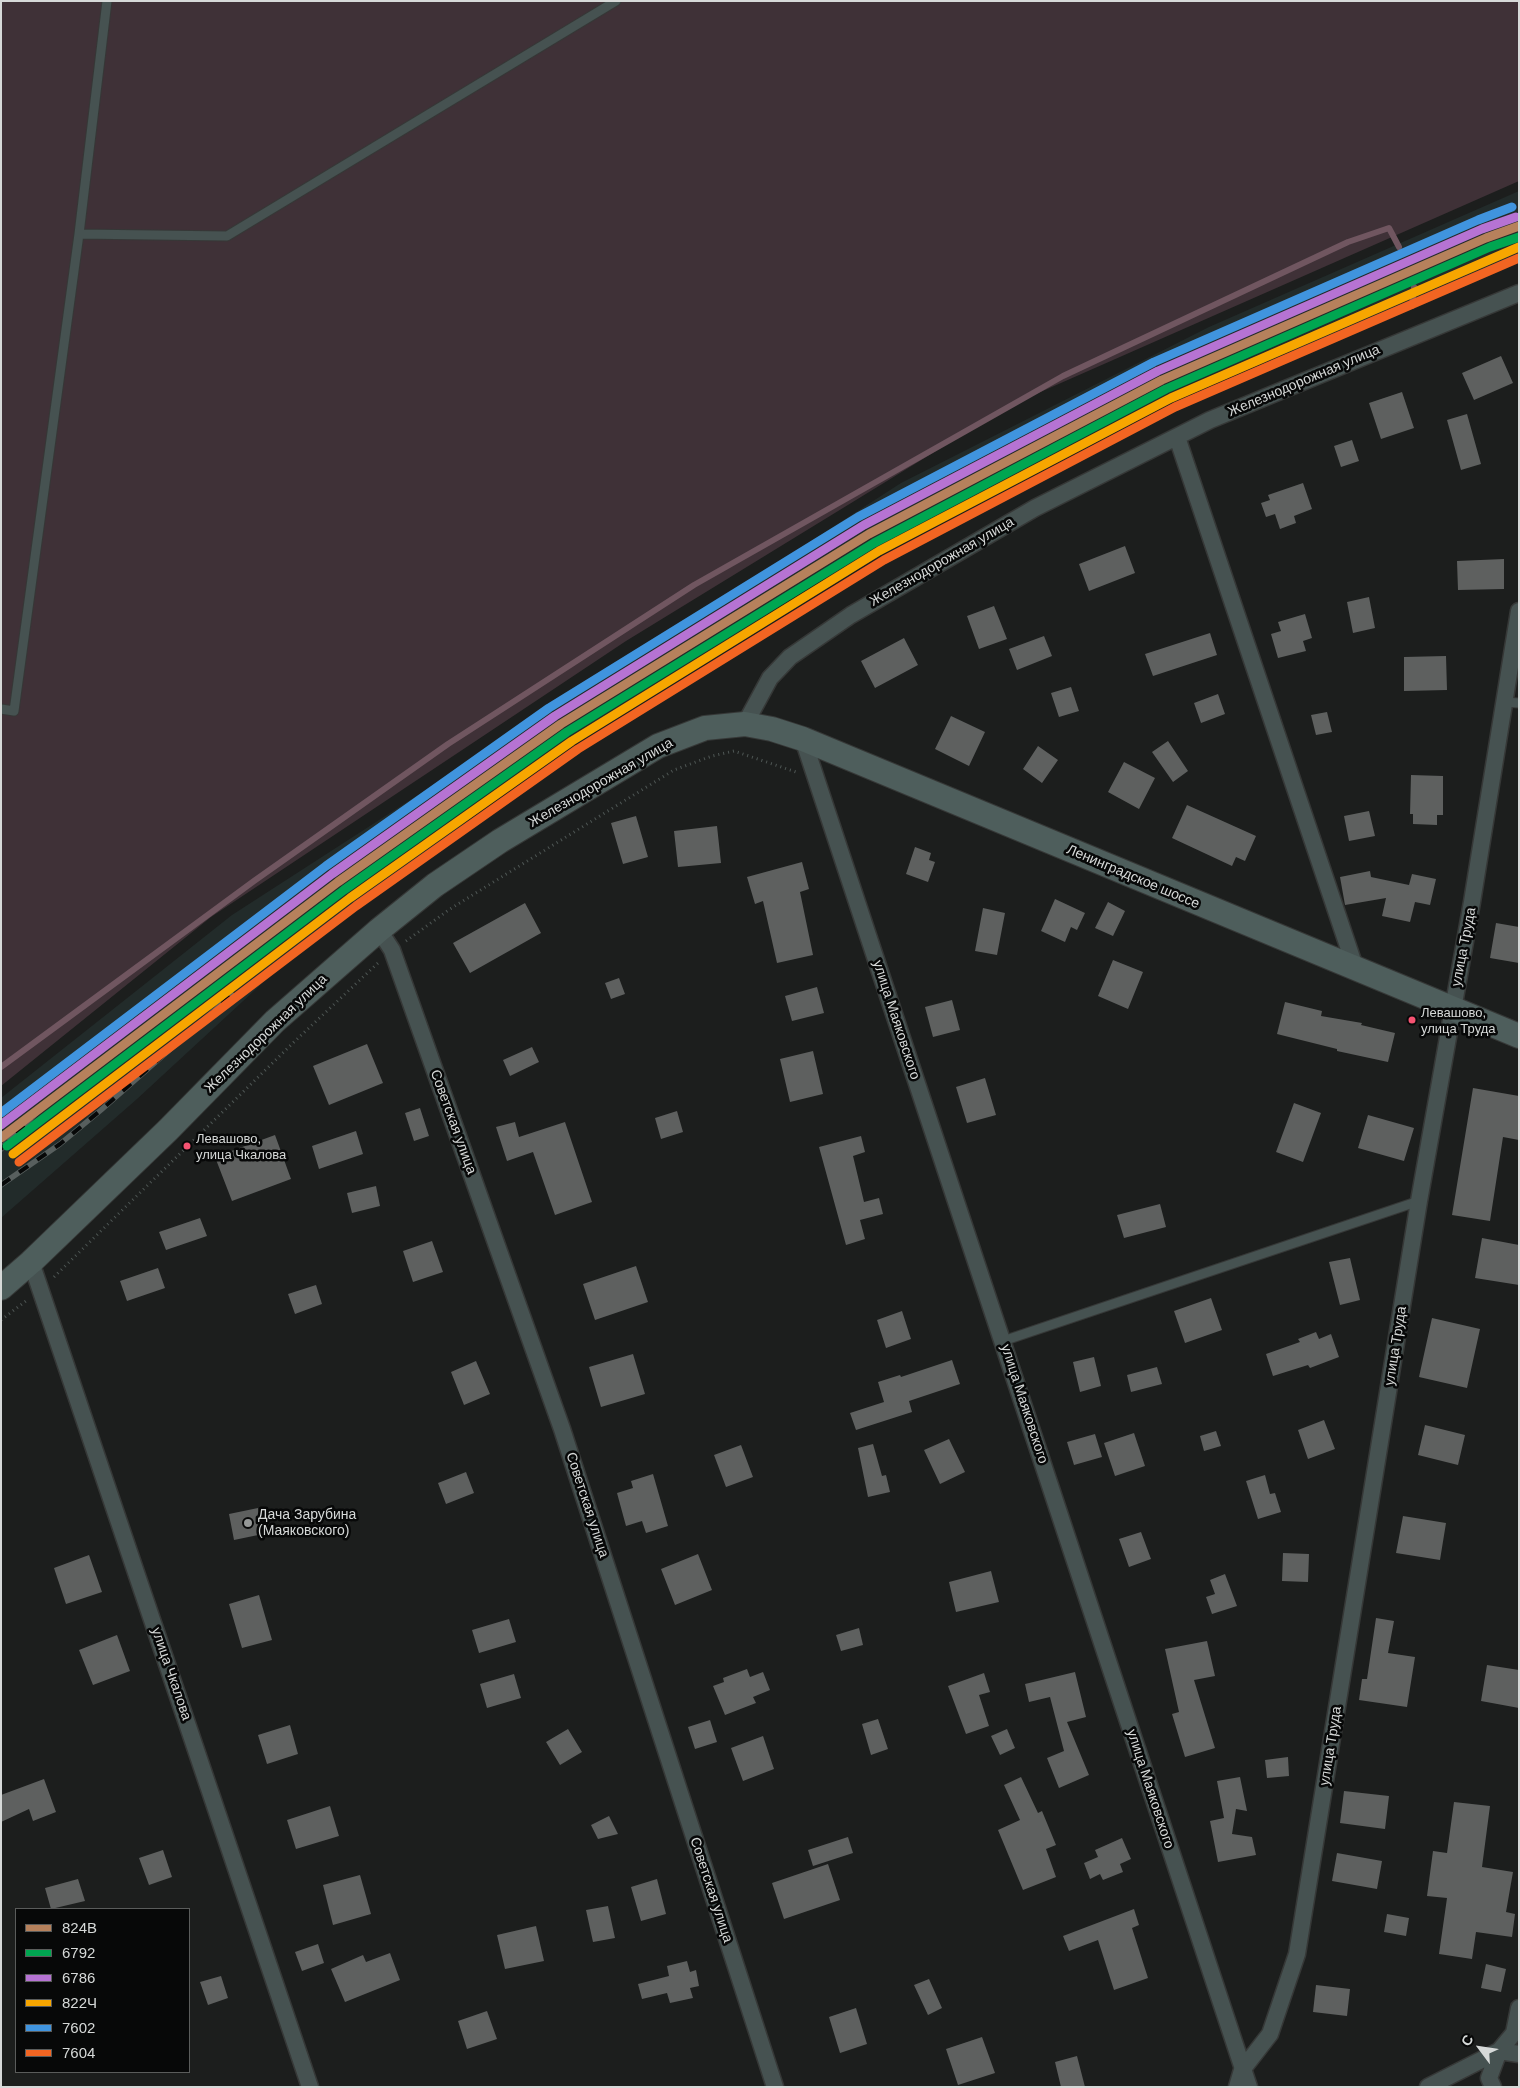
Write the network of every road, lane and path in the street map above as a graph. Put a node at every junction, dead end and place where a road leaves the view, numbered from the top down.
1 (107, 1) edge
2 (616, 1) edge
3 (79, 234) junction
4 (1519, 293) edge
5 (1176, 437) junction
6 (1519, 611) edge
7 (1512, 703) edge
8 (1, 709) edge
9 (745, 724) junction
10 (803, 739) junction
11 (380, 930) junction
12 (1356, 970) junction
13 (1452, 1010) junction
14 (1519, 1036) edge
15 (1419, 1201) junction
16 (32, 1262) junction
17 (1, 1288) edge
18 (1003, 1341) junction
19 (1519, 2008) edge
20 (1499, 2051) junction
21 (1519, 2054) edge
22 (1242, 2070) junction
23 (310, 2087) edge
24 (775, 2087) edge
25 (1237, 2087) edge
26 (1249, 2087) edge
27 (1428, 2087) edge
28 (1492, 2087) edge

1 - 3 lane
2 - 3 lane
3 - 8 lane
4 - 5 street, Железнодорожная улица
5 - 9 street, Железнодорожная улица
5 - 12 street
6 - 7 street, улица Труда
7 - 13 street, улица Труда
9 - 10 street, Ленинградское шоссе
9 - 11 street, Железнодорожная улица
10 - 12 street, Ленинградское шоссе
10 - 18 street, улица Маяковского
11 - 16 street, Железнодорожная улица
11 - 24 street, Советская улица
12 - 13 street, Ленинградское шоссе
13 - 14 street, Ленинградское шоссе
13 - 15 street, улица Труда
15 - 18 lane
15 - 22 street, улица Труда
16 - 17 street, Железнодорожная улица
16 - 23 street, улица Чкалова
18 - 22 street, улица Маяковского
19 - 20 street
20 - 21 street
20 - 27 street
20 - 28 street
22 - 25 street
22 - 26 street, улица Маяковского

